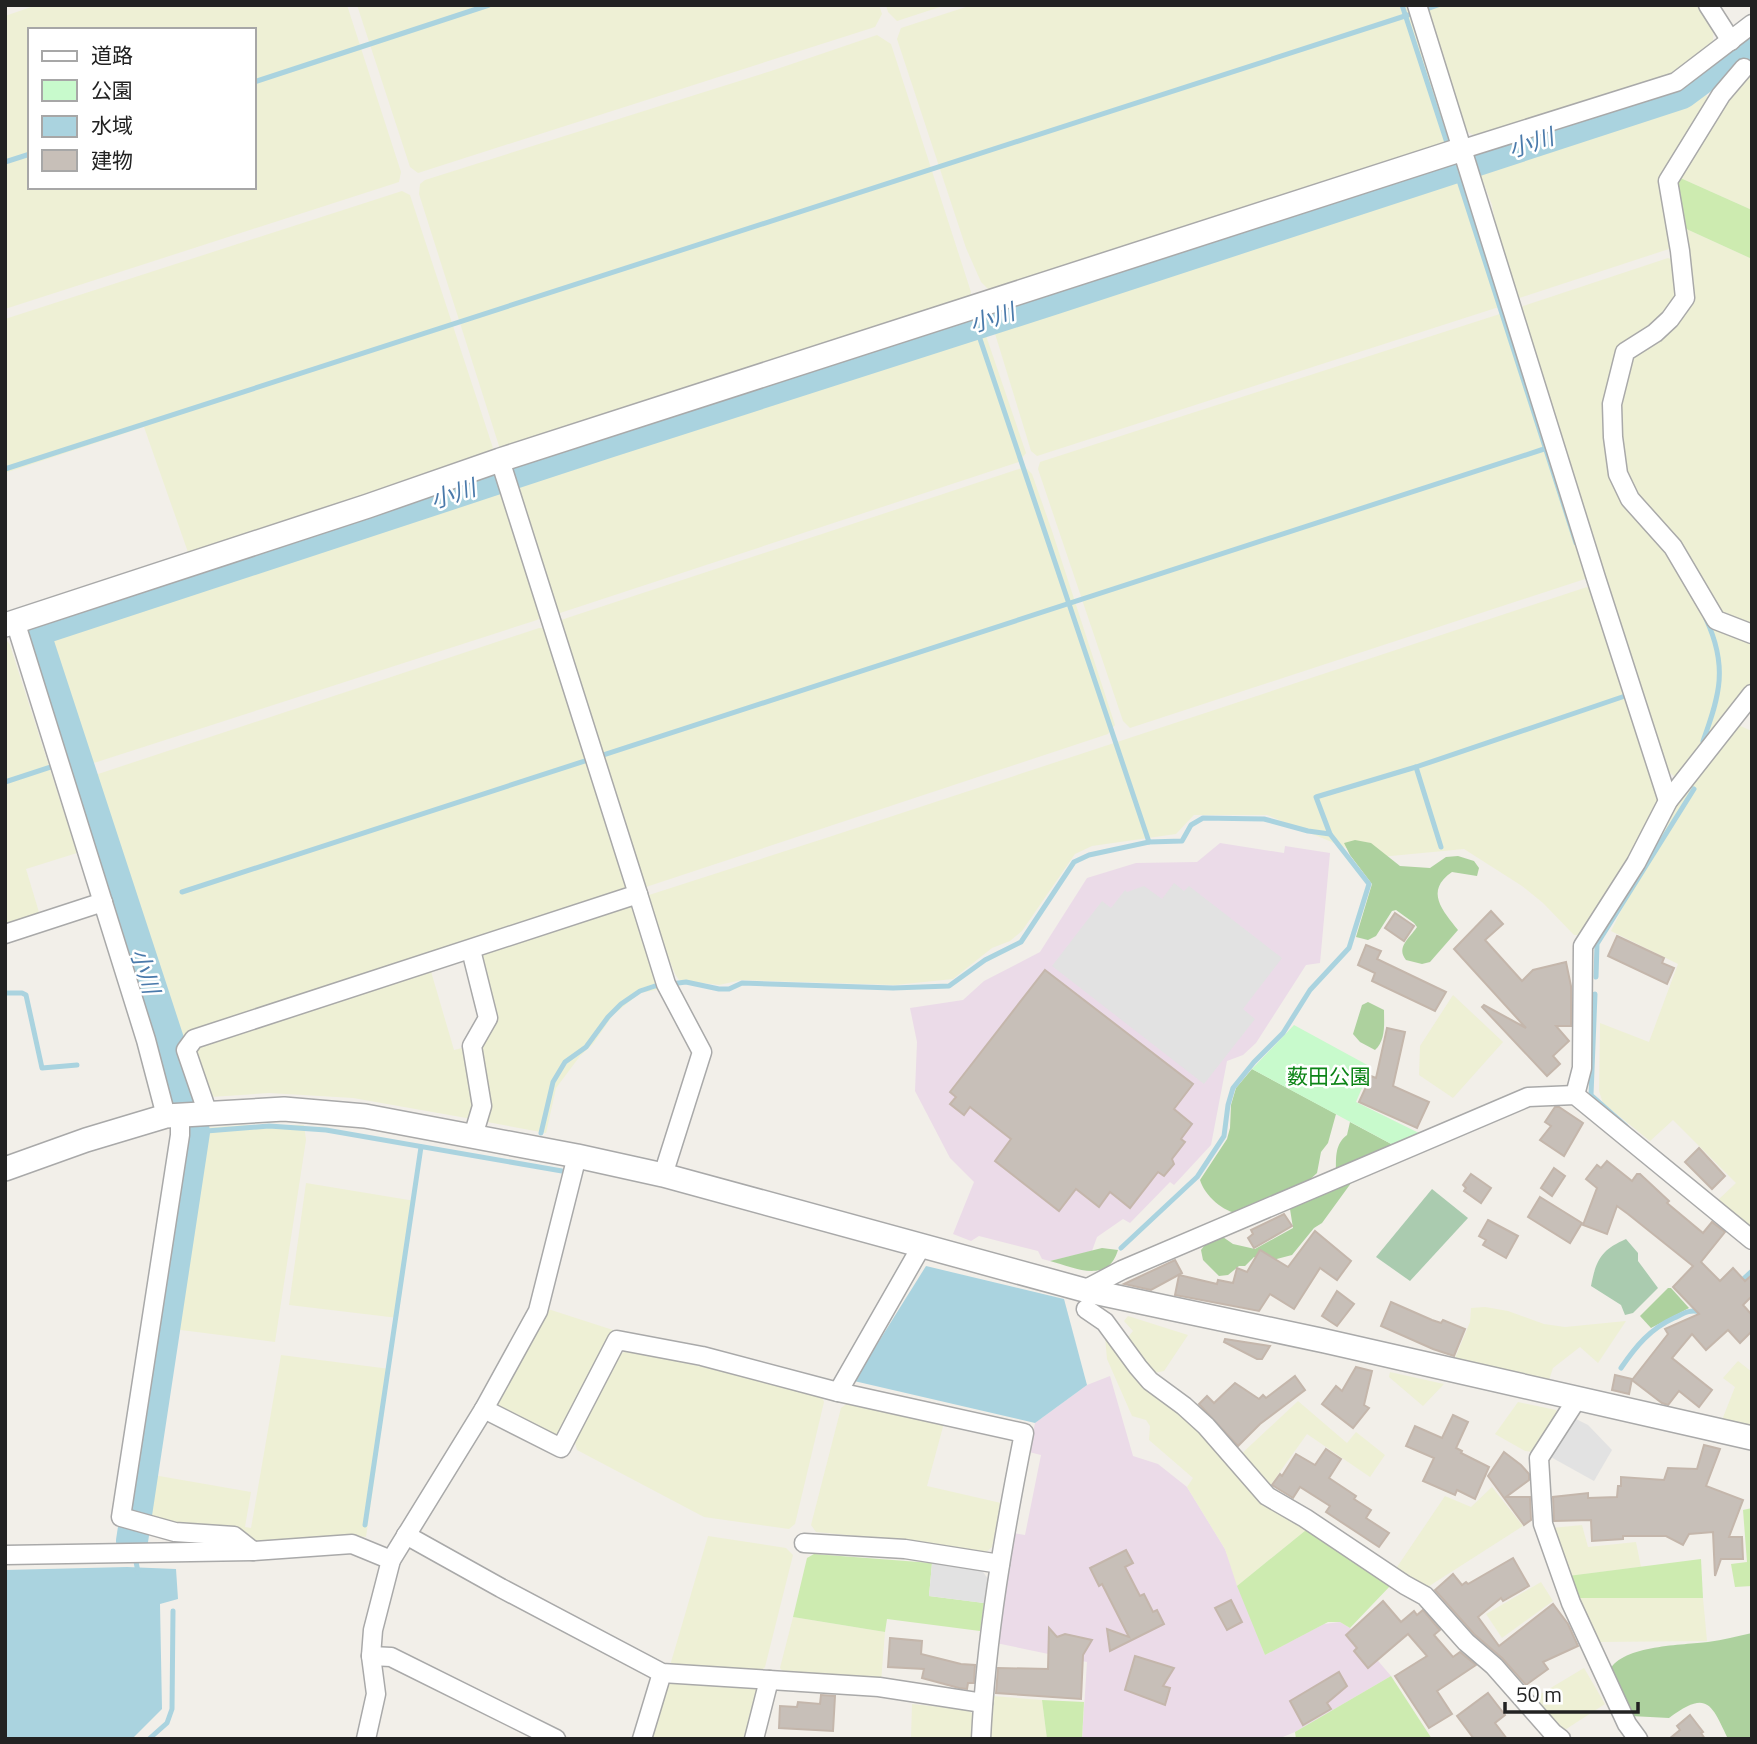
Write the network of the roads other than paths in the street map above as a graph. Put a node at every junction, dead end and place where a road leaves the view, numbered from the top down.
1 (1417, 5) edge
2 (1708, 5) edge
3 (1752, 24) edge
4 (1731, 41) junction
5 (1714, 55) junction
6 (1748, 67) edge
7 (1463, 149) junction
8 (500, 460) junction
9 (10, 623) edge
10 (1752, 634) edge
11 (1752, 694) edge
12 (1668, 801) junction
13 (638, 894) junction
14 (103, 902) junction
15 (5, 934) edge
16 (471, 950) junction
17 (1574, 1095) junction
18 (188, 1115) junction
19 (473, 1136) junction
20 (577, 1156) junction
21 (5, 1170) edge
22 (663, 1175) junction
23 (1752, 1240) edge
24 (921, 1247) junction
25 (1085, 1300) junction
26 (838, 1392) junction
27 (1577, 1399) junction
28 (484, 1409) junction
29 (1752, 1438) edge
30 (406, 1535) junction
31 (804, 1544) dead end
32 (253, 1551) junction
33 (5, 1555) edge
34 (391, 1560) junction
35 (1000, 1564) junction
36 (371, 1656) junction
37 (662, 1672) junction
38 (769, 1680) junction
39 (983, 1703) junction
40 (366, 1739) edge
41 (556, 1739) edge
42 (642, 1739) edge
43 (754, 1739) edge
44 (981, 1739) edge
45 (1561, 1739) edge
46 (1639, 1739) edge

1 - 7 street
2 - 4 street
3 - 4 street
4 - 5 street
5 - 6 street
5 - 7 street
6 - 10 street
7 - 8 street
7 - 12 street
8 - 9 street
8 - 13 street
9 - 14 street
11 - 12 street
12 - 17 street
13 - 16 street
13 - 22 street
14 - 15 street
14 - 18 street
16 - 18 street
16 - 19 street
17 - 23 street
17 - 25 street
18 - 19 street
18 - 21 street
18 - 32 street
19 - 20 street
20 - 22 street
20 - 28 street
22 - 24 street
24 - 25 street
24 - 26 street
25 - 27 street
25 - 45 street
26 - 28 street
26 - 35 street
27 - 29 street
27 - 46 street
28 - 30 street
30 - 34 street
30 - 37 street
31 - 35 street
32 - 33 street
32 - 34 street
34 - 36 street
35 - 39 street
36 - 40 street
36 - 41 street
37 - 38 street
37 - 42 street
38 - 39 street
38 - 43 street
39 - 44 street

